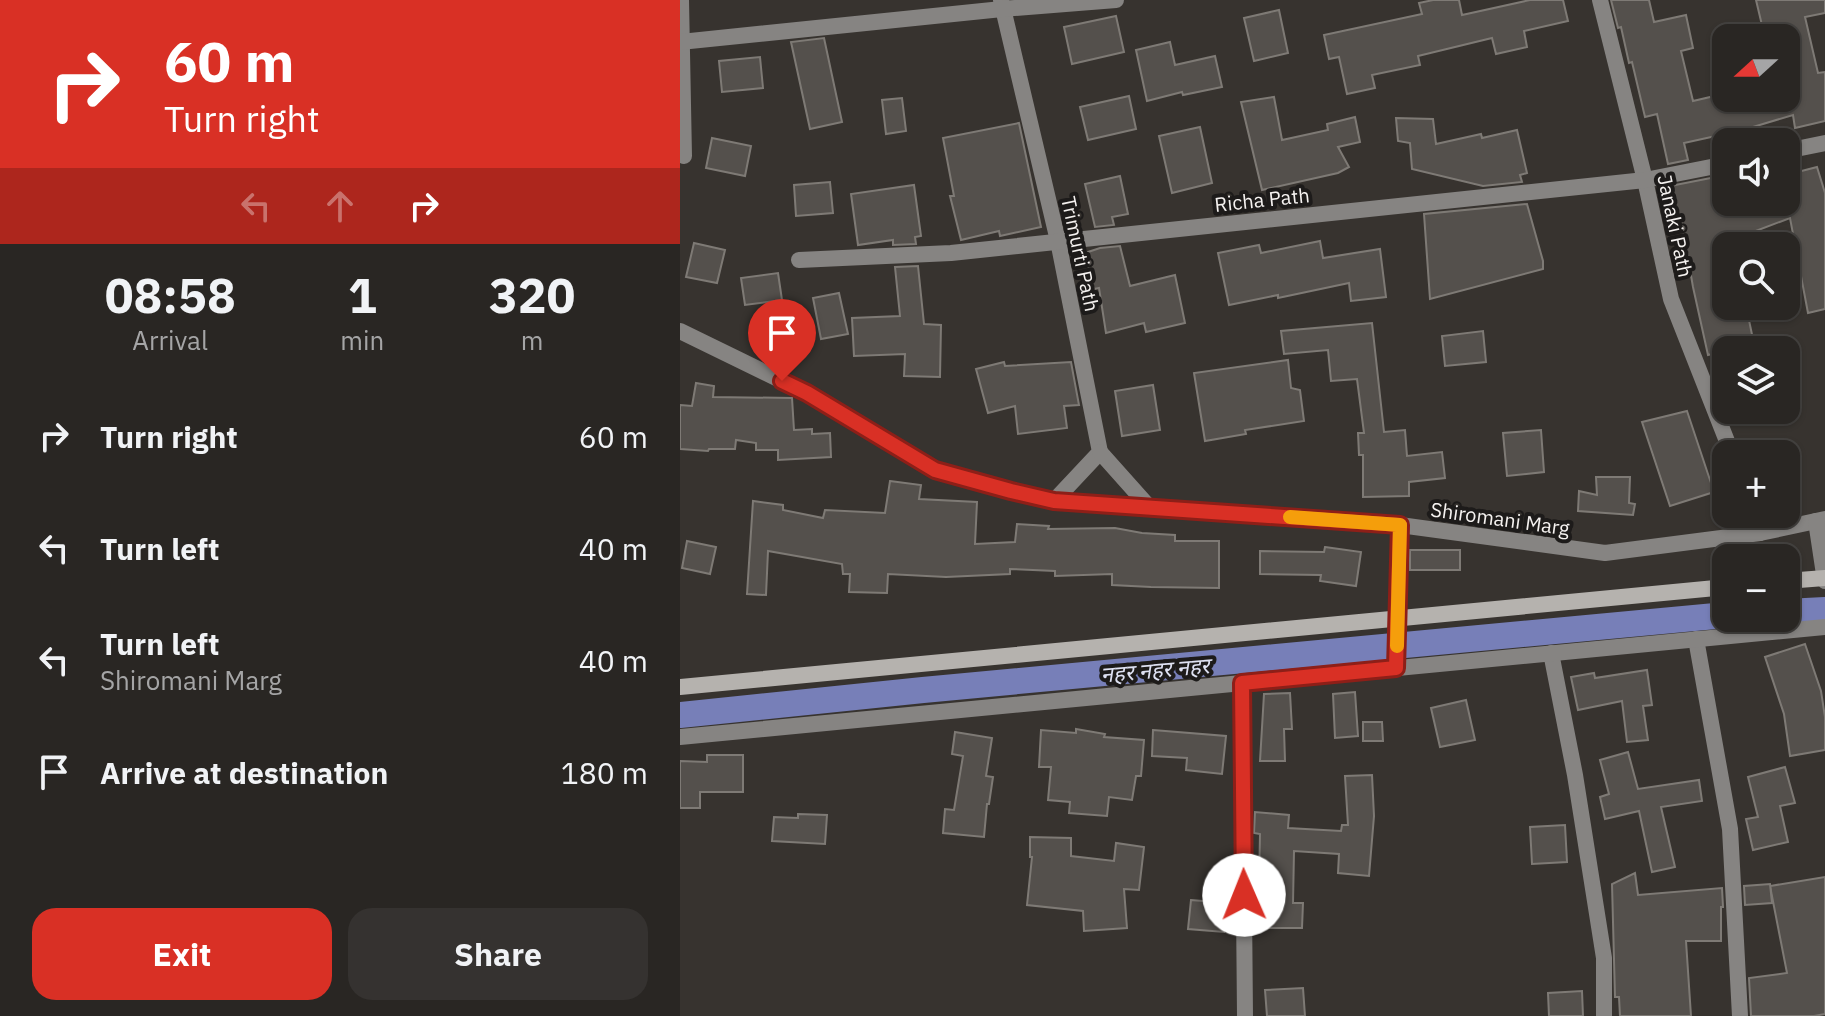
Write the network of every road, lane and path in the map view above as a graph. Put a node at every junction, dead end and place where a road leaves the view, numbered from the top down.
1 (681, 0) edge
2 (1116, 0) edge
3 (1600, 0) edge
4 (1001, 5) edge
5 (681, 42) edge
6 (1825, 143) edge
7 (1800, 148) edge
8 (684, 156) dead end
9 (1712, 167) edge
10 (1645, 180) junction
11 (1058, 241) junction
12 (799, 260) dead end
13 (680, 331) edge
14 (1726, 440) edge
15 (1100, 452) junction
16 (1054, 501) junction
17 (1150, 508) junction
18 (1820, 520) edge
19 (1400, 525) junction
20 (1758, 528) edge
21 (1760, 533) junction
22 (1825, 579) edge
23 (1800, 580) edge
24 (1712, 588) edge
25 (1398, 618) junction
26 (1825, 627) edge
27 (1696, 639) junction
28 (1551, 653) junction
29 (1396, 668) junction
30 (1242, 683) junction
31 (680, 687) edge
32 (680, 737) edge
33 (1245, 1016) edge
34 (1604, 1016) edge
35 (1740, 1016) edge

1 - 5 street
2 - 4 street
3 - 10 street, Janaki Path
4 - 5 street
4 - 11 street, Trimurti Path
5 - 8 street
6 - 7 street
9 - 10 street, Richa Path
10 - 11 street, Richa Path
10 - 14 street, Janaki Path
11 - 12 street, Richa Path
11 - 15 street, Trimurti Path
13 - 16 street, Shiromani Marg
15 - 16 street
15 - 17 street
16 - 17 street, Shiromani Marg
17 - 19 street, Shiromani Marg
18 - 21 street, Shiromani Marg
18 - 22 street
19 - 21 street, Shiromani Marg
19 - 25 street
20 - 21 street
22 - 23 main road
24 - 25 main road
25 - 29 street
25 - 31 main road
26 - 27 street
27 - 28 street
27 - 35 street
28 - 29 street
28 - 34 street
29 - 30 street
30 - 32 street
30 - 33 street

